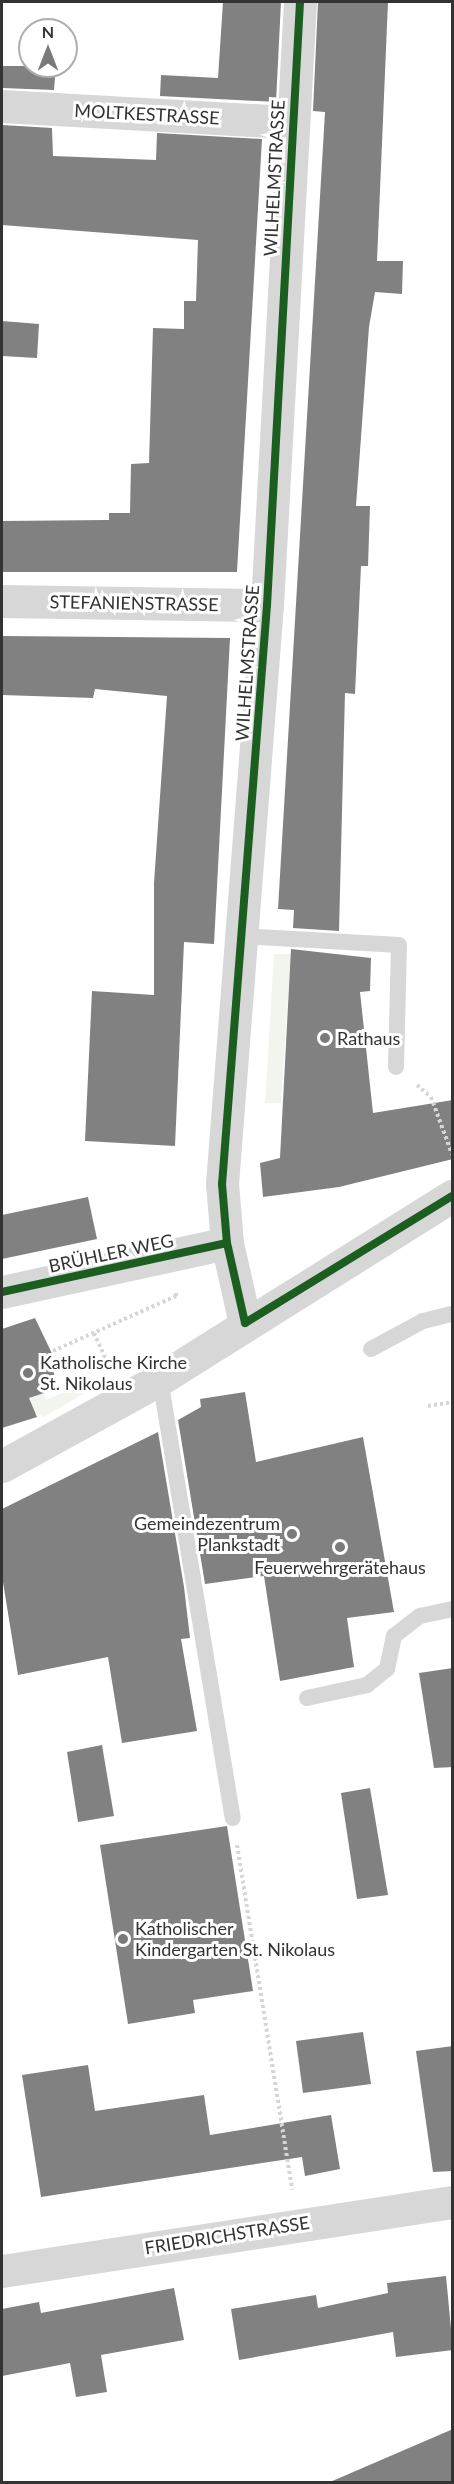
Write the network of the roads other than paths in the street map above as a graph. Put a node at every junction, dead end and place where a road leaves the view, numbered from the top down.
1 (300, 2) edge
2 (2, 106) edge
3 (292, 122) junction
4 (2, 601) edge
5 (267, 605) junction
6 (242, 936) junction
7 (396, 1067) road end
8 (453, 1196) edge
9 (227, 1243) junction
10 (2, 1292) edge
11 (453, 1314) edge
12 (245, 1323) junction
13 (370, 1349) dead end
14 (160, 1379) junction
15 (2, 1466) edge
16 (453, 1609) edge
17 (307, 1698) dead end
18 (233, 1818) road end
19 (453, 2202) edge
20 (2, 2271) edge

1 - 3 street, WILHELMSTRASSE
2 - 3 street, MOLTKESTRASSE
3 - 5 street, WILHELMSTRASSE
4 - 5 street, STEFANIENSTRASSE
5 - 6 street, WILHELMSTRASSE
6 - 7 lane
6 - 9 street, WILHELMSTRASSE
8 - 12 street
9 - 10 street, BRÜHLER WEG
9 - 12 street, WILHELMSTRASSE
11 - 13 lane
12 - 14 street
14 - 15 street
14 - 18 lane
16 - 17 lane
19 - 20 street, FRIEDRICHSTRASSE

